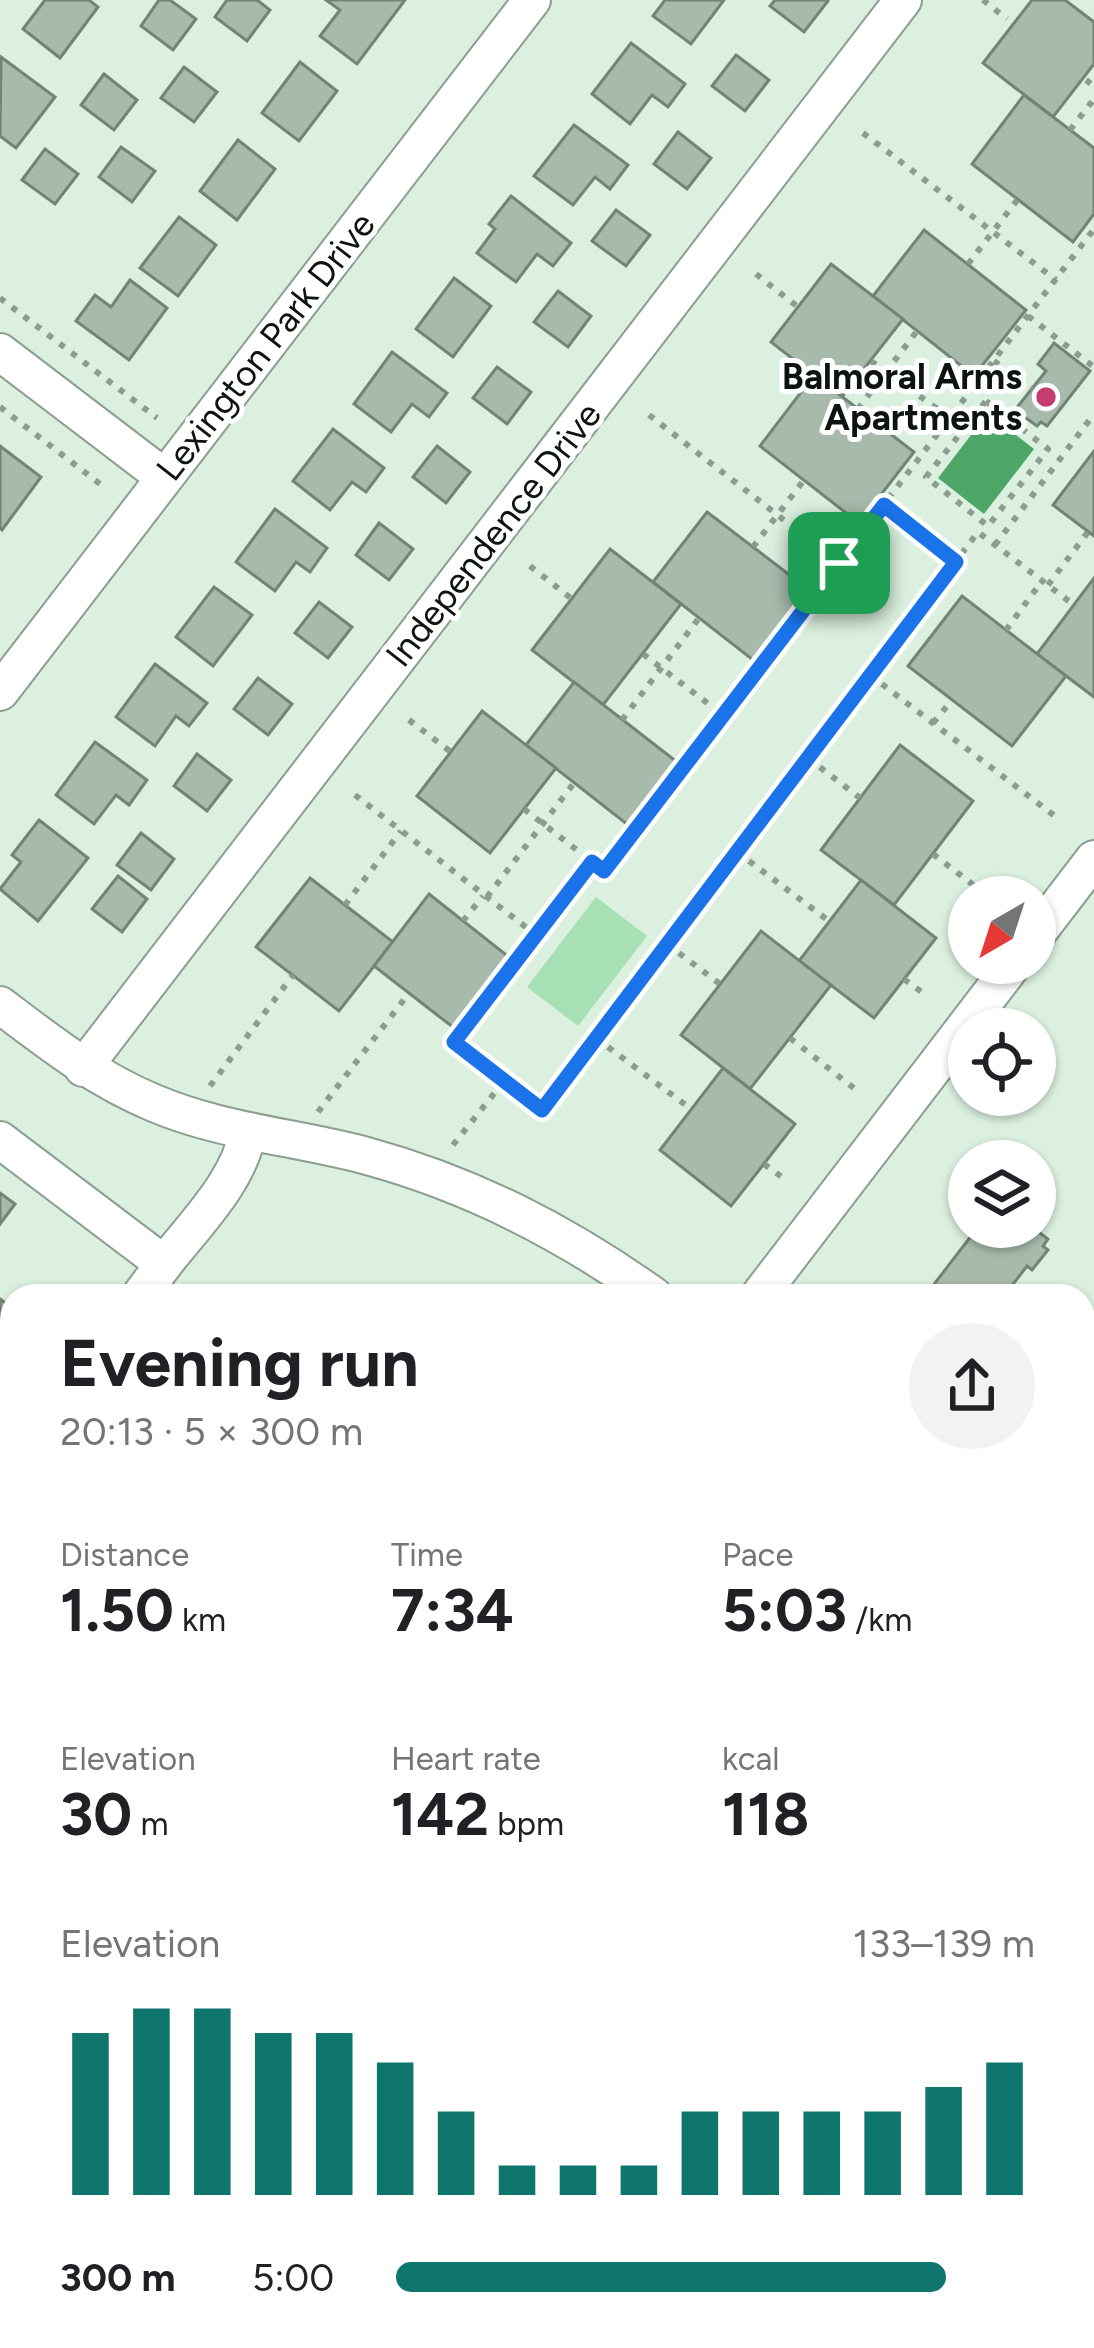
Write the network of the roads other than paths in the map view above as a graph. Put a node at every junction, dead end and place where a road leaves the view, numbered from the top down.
1 (532, 0) edge
2 (903, 0) edge
3 (0, 352) edge
4 (164, 477) junction
5 (0, 692) edge
6 (1094, 859) edge
7 (1056, 909) edge
8 (999, 984) edge
9 (0, 1005) edge
10 (83, 1068) junction
11 (248, 1132) junction
12 (0, 1140) edge
13 (164, 1264) junction
14 (149, 1284) edge
15 (636, 1284) edge
16 (768, 1284) edge

1 - 4 street, Lexington Park Drive
2 - 10 street, Independence Drive
3 - 4 street
4 - 5 street, Lexington Park Drive
6 - 7 street
8 - 16 street
9 - 10 street
10 - 11 street
11 - 13 street
11 - 15 street
12 - 13 street
13 - 14 street

